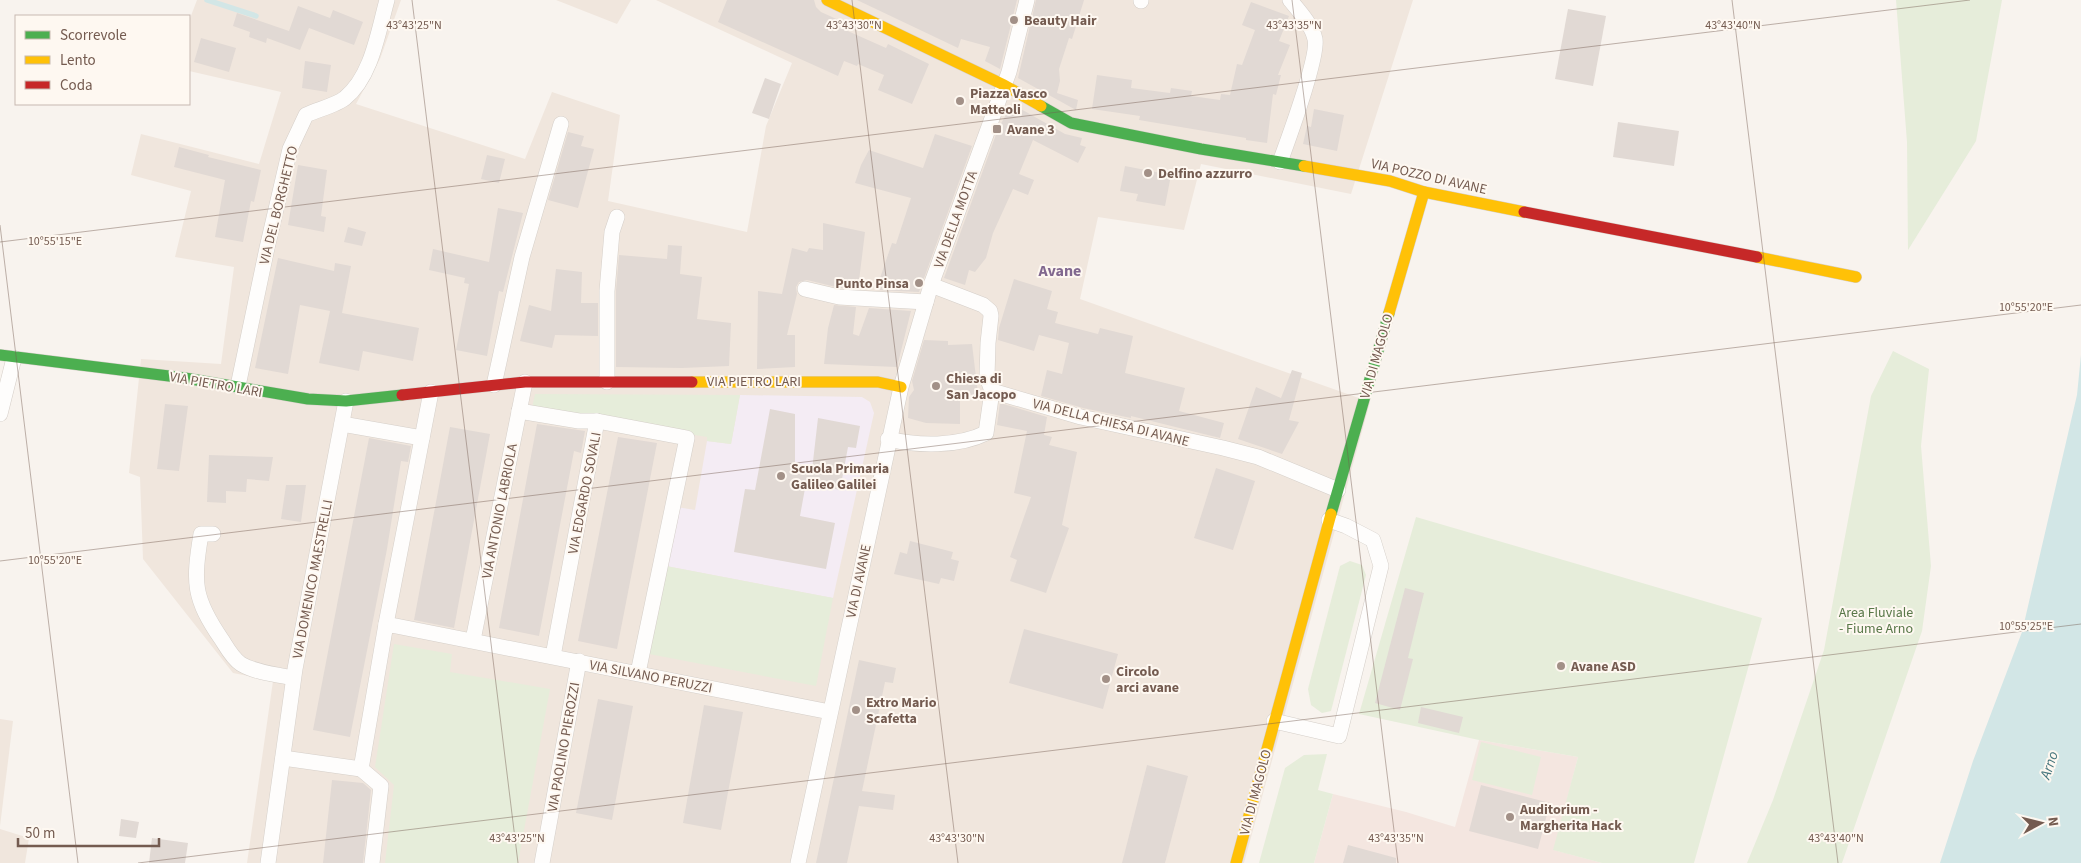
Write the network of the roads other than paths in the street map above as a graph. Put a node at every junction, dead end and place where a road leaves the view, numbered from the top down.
1 (387, 0) edge
2 (827, 0) edge
3 (1027, 0) edge
4 (1290, 0) edge
5 (1004, 86) junction
6 (561, 124) dead end
7 (1280, 162) junction
8 (1424, 192) junction
9 (617, 217) dead end
10 (1856, 276) dead end
11 (932, 285) junction
12 (805, 289) dead end
13 (926, 302) junction
14 (7, 356) edge
15 (525, 382) junction
16 (607, 382) junction
17 (494, 385) junction
18 (238, 386) junction
19 (900, 387) junction
20 (992, 391) junction
21 (432, 392) junction
22 (346, 401) junction
23 (519, 412) junction
24 (0, 414) edge
25 (597, 421) junction
26 (342, 424) junction
27 (422, 438) junction
28 (888, 439) junction
29 (1338, 490) junction
30 (1329, 520) junction
31 (213, 534) dead end
32 (386, 624) junction
33 (473, 640) junction
34 (553, 656) junction
35 (579, 661) junction
36 (638, 673) junction
37 (293, 678) junction
38 (830, 712) junction
39 (1274, 721) junction
40 (283, 758) junction
41 (361, 769) junction
42 (268, 863) edge
43 (372, 863) edge
44 (542, 863) edge
45 (798, 863) edge
46 (1236, 863) edge

1 - 18 street, VIA DEL BORGHETTO
2 - 5 street
3 - 5 street, VIA DELLA MOTTA
4 - 7 street
5 - 7 street, VIA POZZO DI AVANE
5 - 11 street, VIA DELLA MOTTA
6 - 17 street
7 - 8 street, VIA POZZO DI AVANE
8 - 10 street, VIA POZZO DI AVANE
8 - 29 street, VIA DI MAGOLO
9 - 16 street
11 - 13 street, VIA DELLA MOTTA
11 - 20 street
12 - 13 street
13 - 19 street, VIA DELLA MOTTA
14 - 18 street, VIA PIETRO LARI
14 - 24 street
15 - 16 street, VIA PIETRO LARI
15 - 17 street, VIA PIETRO LARI
15 - 23 street, VIA ANTONIO LABRIOLA
16 - 19 street, VIA PIETRO LARI
17 - 21 street, VIA PIETRO LARI
18 - 22 street, VIA PIETRO LARI
19 - 28 street, VIA DELLA MOTTA
20 - 28 street
20 - 29 street, VIA DELLA CHIESA DI AVANE
21 - 22 street, VIA PIETRO LARI
21 - 27 street
22 - 26 street, VIA DOMENICO MAESTRELLI
23 - 25 street
23 - 33 street, VIA ANTONIO LABRIOLA
25 - 34 street, VIA EDGARDO SOVALI
25 - 36 street, VIA EDGARDO SOVALI
26 - 27 street
26 - 37 street, VIA DOMENICO MAESTRELLI
27 - 32 street
28 - 38 street, VIA DI AVANE
29 - 30 street, VIA DI MAGOLO
30 - 39 street, VIA DI MAGOLO
30 - 39 street
31 - 37 street
32 - 33 street, VIA SILVANO PERUZZI
32 - 41 street
33 - 34 street, VIA SILVANO PERUZZI
34 - 35 street, VIA SILVANO PERUZZI
35 - 36 street, VIA SILVANO PERUZZI
35 - 44 street, VIA PAOLINO PIEROZZI
36 - 38 street, VIA SILVANO PERUZZI
37 - 40 street, VIA DOMENICO MAESTRELLI
38 - 45 street, VIA DI AVANE
39 - 46 street, VIA DI MAGOLO
40 - 41 street
40 - 42 street, VIA DOMENICO MAESTRELLI
41 - 43 street

